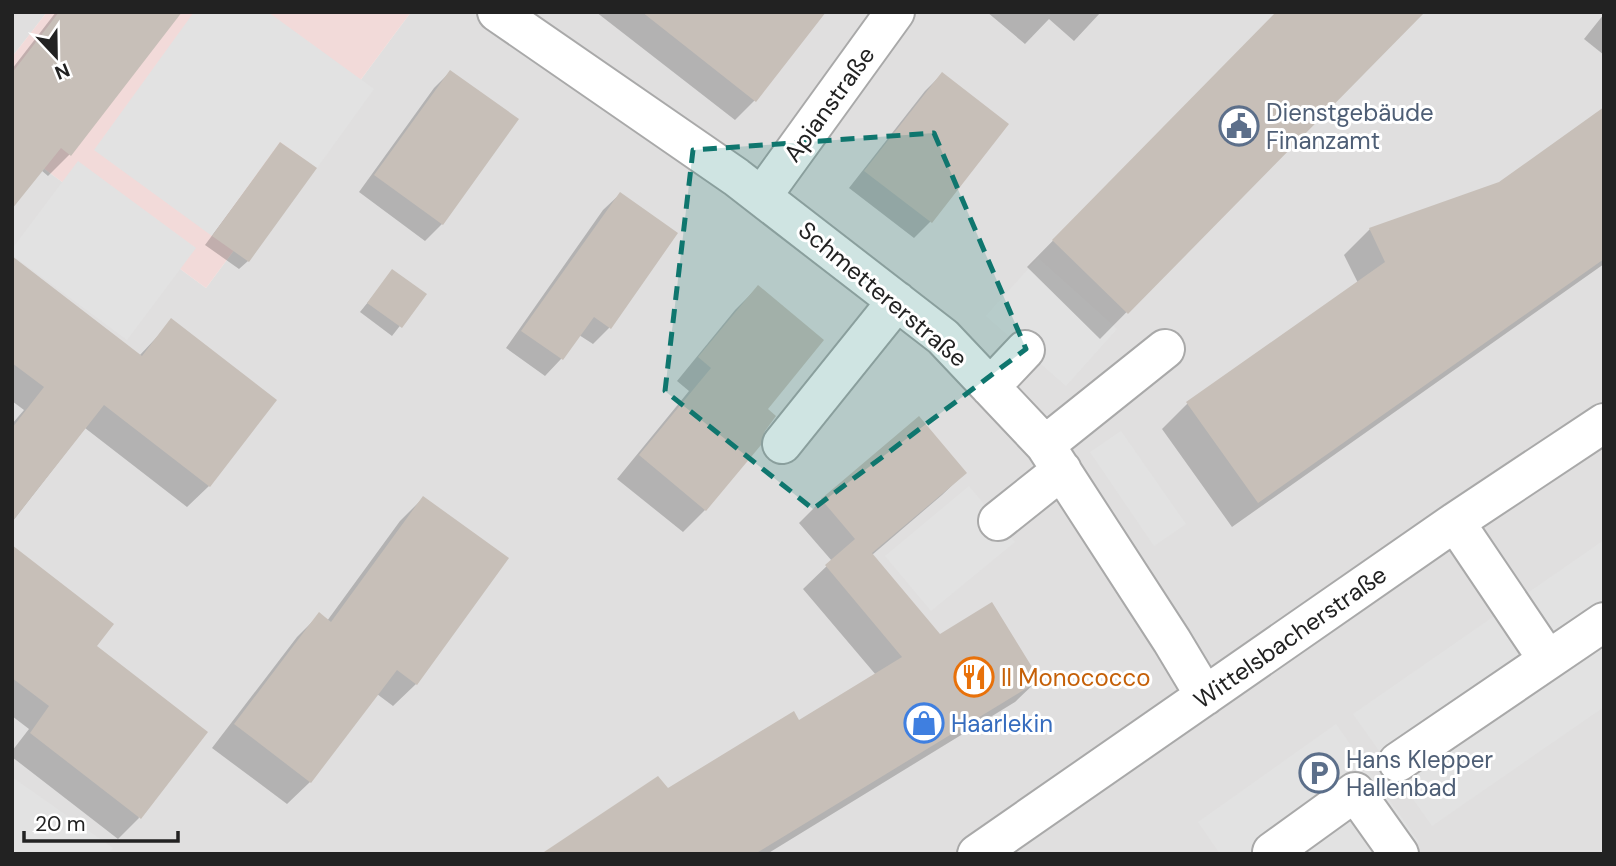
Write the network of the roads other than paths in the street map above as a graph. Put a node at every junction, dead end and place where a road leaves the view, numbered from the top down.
1 (497, 12) edge
2 (895, 12) edge
3 (762, 196) junction
4 (897, 301) junction
5 (1165, 349) dead end
6 (1025, 350) dead end
7 (990, 387) junction
8 (1604, 423) edge
9 (782, 444) dead end
10 (1053, 457) junction
11 (998, 521) dead end
12 (1455, 522) junction
13 (1604, 622) edge
14 (1548, 660) junction
15 (1205, 696) junction
16 (1398, 762) dead end
17 (1272, 852) dead end
18 (977, 854) edge
19 (1399, 854) edge

1 - 3 street, Schmettererstraße
2 - 3 street, Apianstraße
3 - 4 street, Schmettererstraße
4 - 7 street, Schmettererstraße
4 - 9 street
5 - 10 street
6 - 7 street
7 - 10 street, Schmettererstraße
8 - 12 street, Wittelsbacherstraße
10 - 11 street
10 - 15 street, Schmettererstraße
12 - 14 street
12 - 15 street, Wittelsbacherstraße
13 - 14 street
14 - 16 street
15 - 18 street, Wittelsbacherstraße
17 - 19 street

